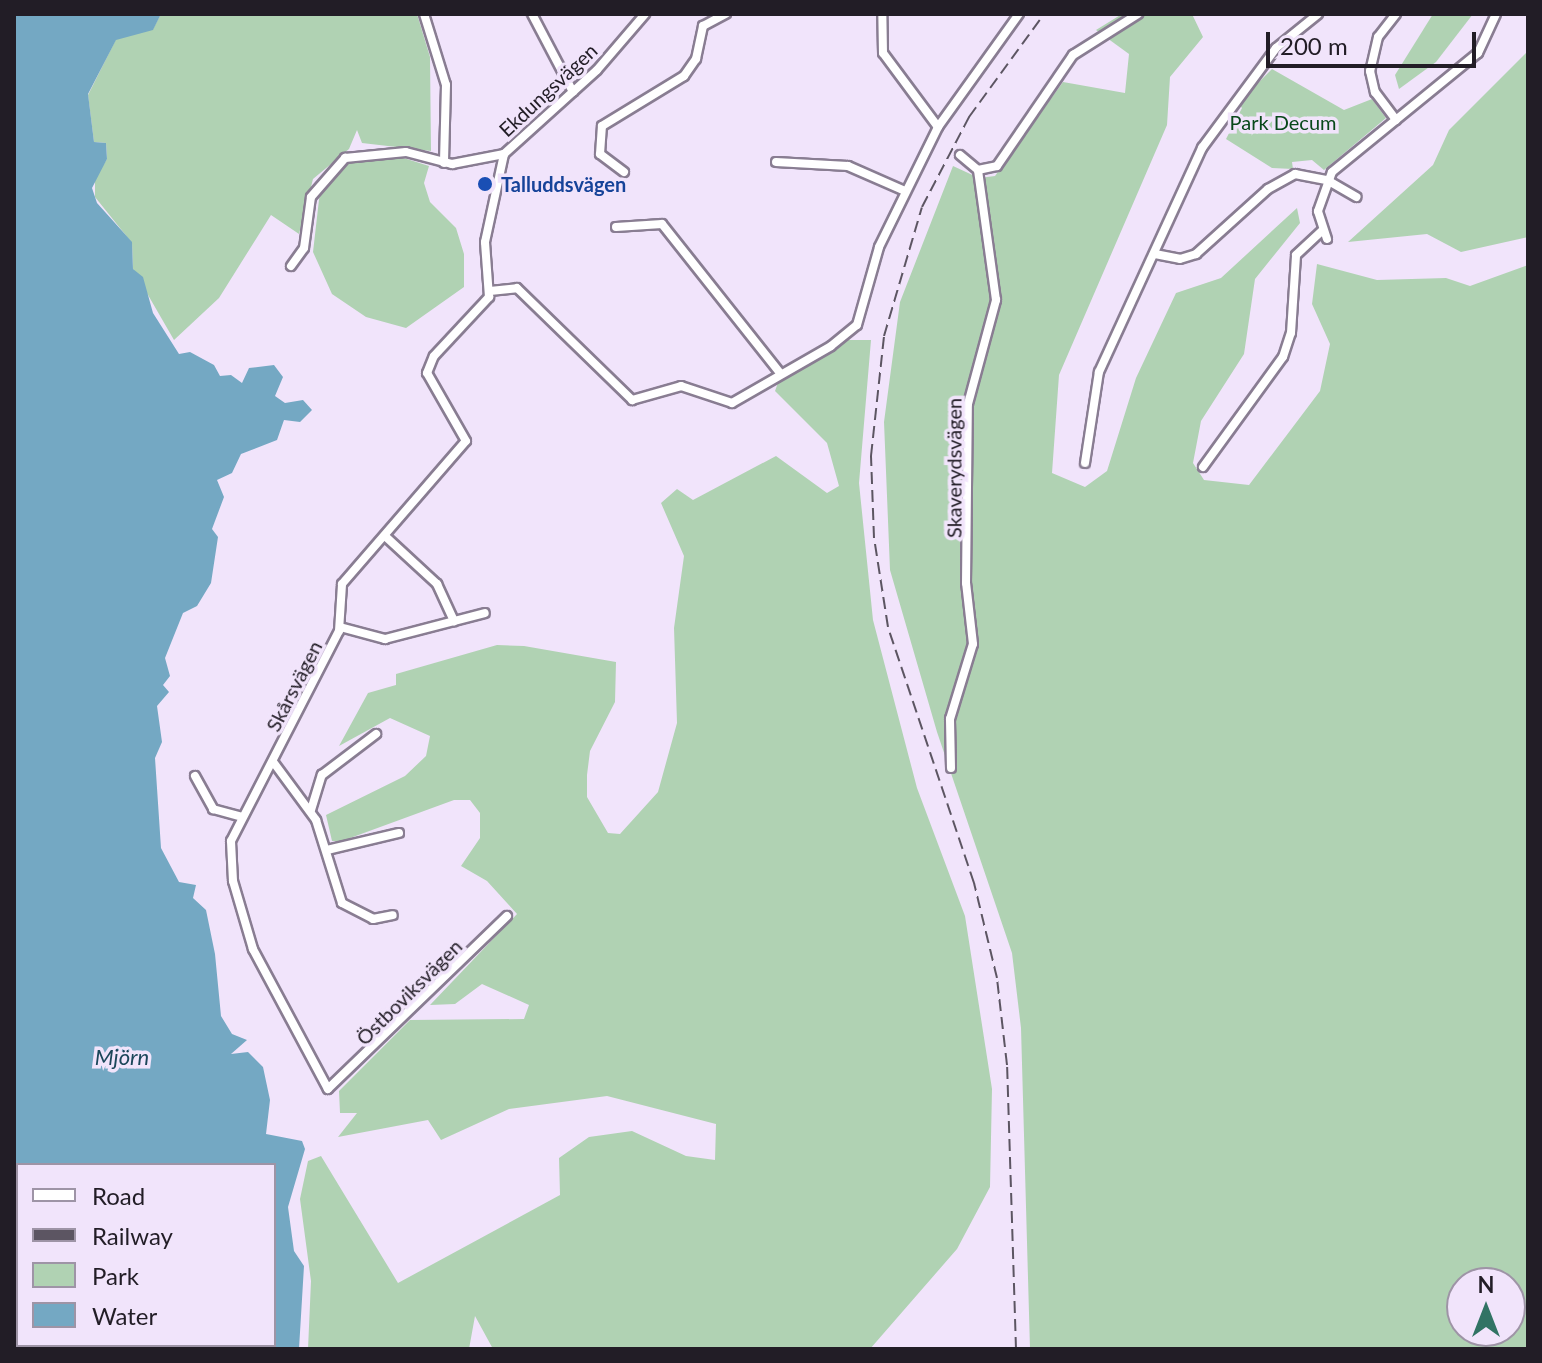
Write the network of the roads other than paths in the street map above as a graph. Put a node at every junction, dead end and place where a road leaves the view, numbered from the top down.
1 (424, 14) edge
2 (532, 14) edge
3 (645, 14) edge
4 (726, 14) edge
5 (882, 14) edge
6 (1019, 14) edge
7 (1138, 14) edge
8 (1318, 14) edge
9 (1396, 14) edge
10 (1496, 14) edge
11 (573, 92) junction
12 (1396, 120) junction
13 (938, 127) junction
14 (504, 154) junction
15 (960, 155) dead end
16 (776, 162) dead end
17 (444, 163) junction
18 (978, 170) junction
19 (624, 172) dead end
20 (1327, 180) junction
21 (905, 191) junction
22 (1357, 197) dead end
23 (616, 227) dead end
24 (1155, 254) junction
25 (291, 266) dead end
26 (490, 291) junction
27 (780, 373) junction
28 (1085, 463) dead end
29 (1203, 467) dead end
30 (385, 536) junction
31 (485, 613) dead end
32 (454, 621) junction
33 (340, 627) junction
34 (376, 734) dead end
35 (274, 763) junction
36 (951, 768) dead end
37 (195, 776) dead end
38 (311, 810) junction
39 (242, 817) junction
40 (399, 833) dead end
41 (327, 850) junction
42 (393, 915) dead end
43 (507, 916) dead end
44 (331, 1088) joint

1 - 17 street
2 - 11 street
3 - 11 street, Ekdungsvägen
4 - 19 street
5 - 13 street
6 - 13 street
7 - 18 street
8 - 24 street
9 - 12 street
10 - 12 street
11 - 14 street, Ekdungsvägen
12 - 20 street
13 - 21 street
14 - 17 street
14 - 26 street
15 - 18 street
16 - 21 street
17 - 25 street
18 - 36 street, Skaverydsvägen
20 - 22 street
20 - 24 street
20 - 29 street
21 - 27 street
23 - 27 street
24 - 28 street
26 - 27 street
26 - 30 street, Skårsvägen
30 - 32 street
30 - 33 street, Skårsvägen
31 - 32 street
32 - 33 street
33 - 35 street, Skårsvägen
34 - 38 street
35 - 38 street
35 - 39 street, Skårsvägen
37 - 39 street
38 - 41 street
39 - 44 street, Skårsvägen
40 - 41 street
41 - 42 street
43 - 44 street, Östboviksvägen

